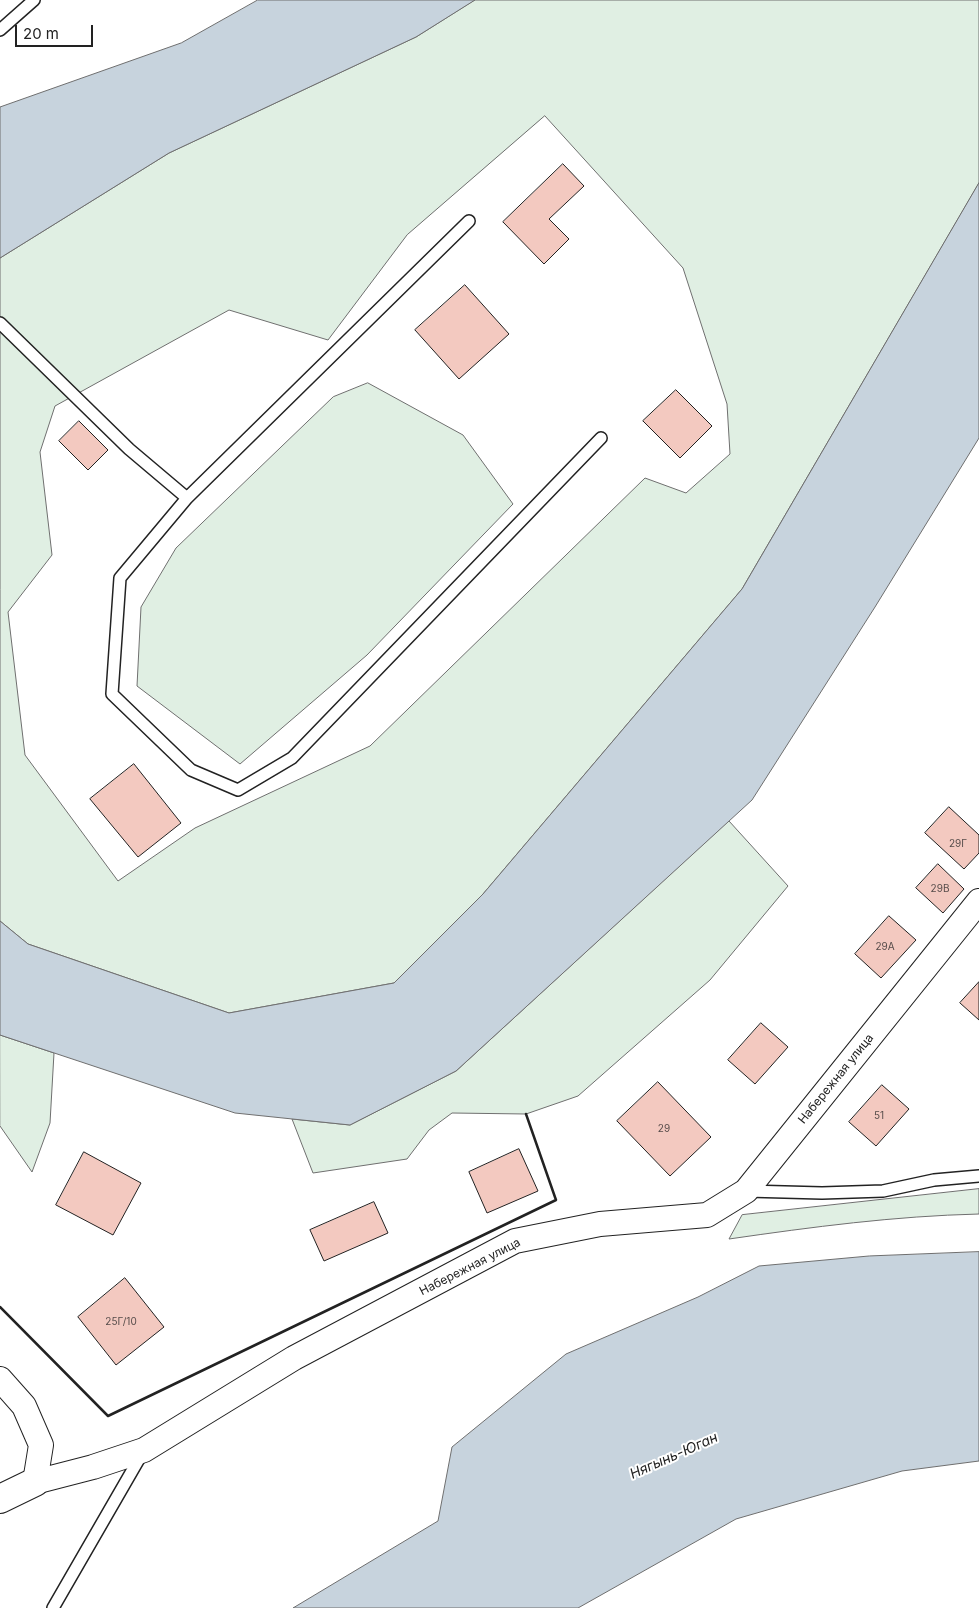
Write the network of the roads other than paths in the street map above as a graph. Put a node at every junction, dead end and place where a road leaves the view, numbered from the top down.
1 (34, 0) edge
2 (0, 30) edge
3 (469, 221) dead end
4 (0, 323) edge
5 (601, 438) dead end
6 (187, 498) junction
7 (979, 901) edge
8 (979, 1176) edge
9 (746, 1191) junction
10 (0, 1379) edge
11 (144, 1450) junction
12 (35, 1482) junction
13 (0, 1499) edge
14 (53, 1608) edge

1 - 2 lane
3 - 6 lane
4 - 6 lane
5 - 6 lane
7 - 9 street, Набережная улица
8 - 9 lane
9 - 11 street, Набережная улица
10 - 12 street
11 - 12 street, Набережная улица
11 - 14 lane
12 - 13 street

